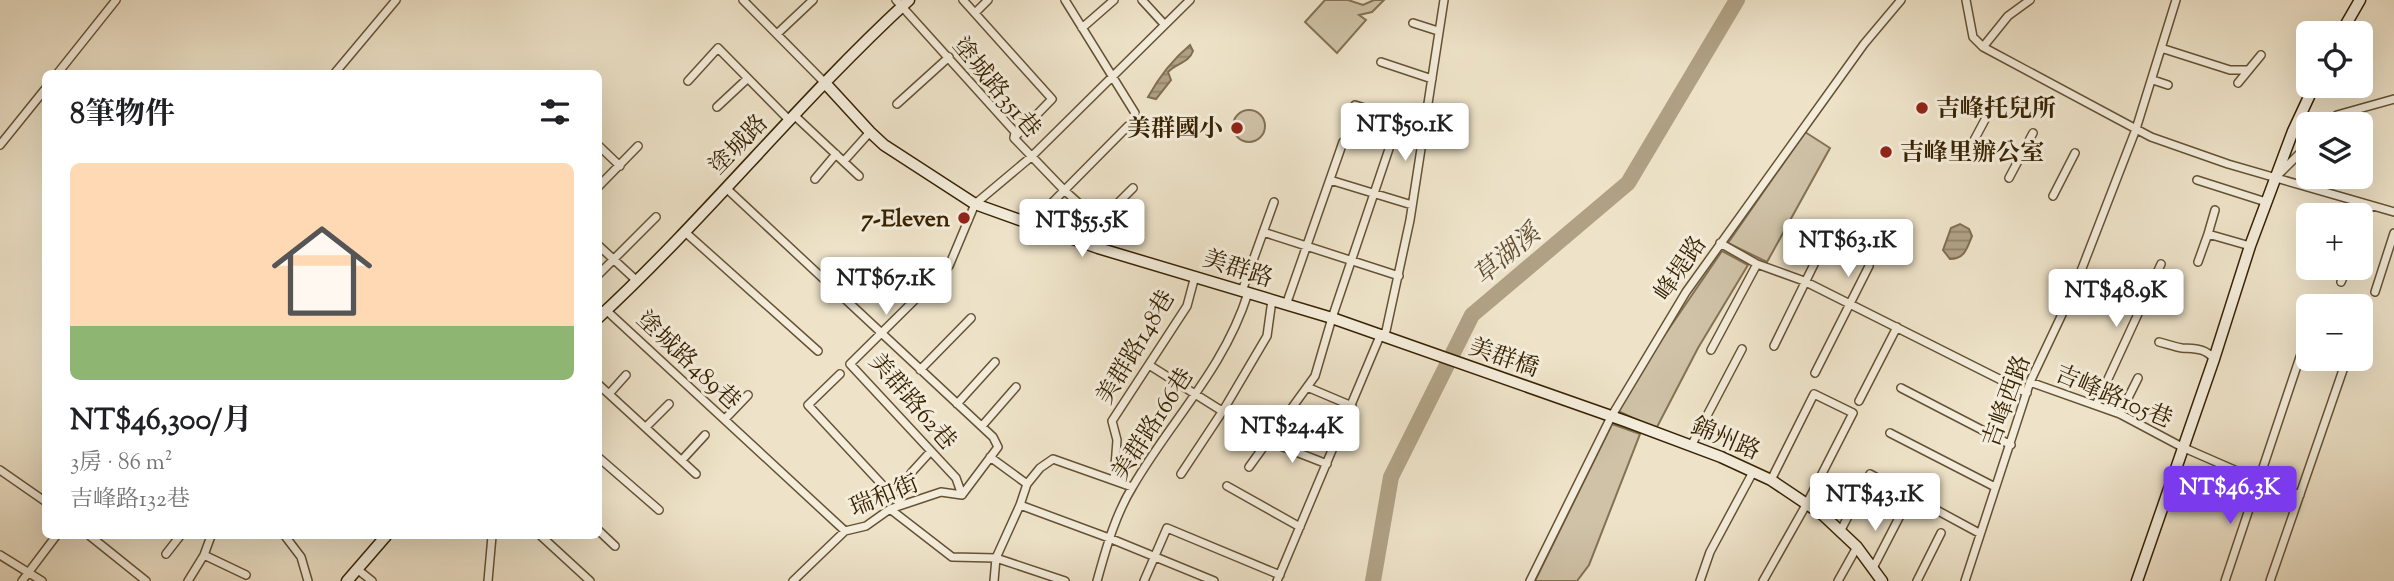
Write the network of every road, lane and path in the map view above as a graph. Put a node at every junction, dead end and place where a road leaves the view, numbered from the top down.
1 (116, 0) edge
2 (396, 0) edge
3 (743, 0) edge
4 (813, 0) edge
5 (963, 0) edge
6 (988, 0) edge
7 (1065, 0) edge
8 (1114, 0) edge
9 (1142, 0) edge
10 (1190, 0) edge
11 (1444, 0) edge
12 (1901, 0) edge
13 (1966, 0) edge
14 (2030, 0) edge
15 (2176, 0) edge
16 (2360, 0) edge
17 (902, 2) edge
18 (975, 13) junction
19 (2348, 21) edge
20 (1413, 23) dead end
21 (1164, 24) junction
22 (1082, 28) junction
23 (1438, 31) junction
24 (777, 34) junction
25 (1983, 47) junction
26 (2161, 48) junction
27 (2261, 55) dead end
28 (949, 57) junction
29 (1381, 62) dead end
30 (60, 70) edge
31 (337, 70) edge
32 (2246, 70) junction
33 (1112, 77) junction
34 (747, 79) junction
35 (1432, 79) junction
36 (2153, 80) junction
37 (688, 81) dead end
38 (825, 83) junction
39 (2238, 83) dead end
40 (2168, 85) dead end
41 (42, 93) edge
42 (2309, 98) edge
43 (2394, 99) edge
44 (897, 104) dead end
45 (1355, 105) dead end
46 (717, 107) dead end
47 (2348, 112) edge
48 (1135, 113) dead end
49 (1988, 114) dead end
50 (792, 118) junction
51 (1128, 126) dead end
52 (1424, 127) junction
53 (2136, 129) junction
54 (870, 132) junction
55 (2033, 133) dead end
56 (1014, 138) junction
57 (1343, 142) dead end
58 (0, 145) edge
59 (638, 146) dead end
60 (1390, 146) dead end
61 (602, 149) edge
62 (2075, 153) dead end
63 (836, 154) junction
64 (1031, 157) junction
65 (2296, 157) edge
66 (1964, 159) dead end
67 (844, 161) junction
68 (620, 166) junction
69 (859, 176) dead end
70 (2276, 177) junction
71 (2009, 178) dead end
72 (815, 179) dead end
73 (1330, 180) junction
74 (2197, 180) dead end
75 (602, 183) edge
76 (726, 188) junction
77 (1133, 188) dead end
78 (1064, 190) junction
79 (1374, 194) junction
80 (2053, 196) dead end
81 (1274, 202) dead end
82 (2266, 202) junction
83 (2363, 203) edge
84 (975, 204) junction
85 (1412, 205) junction
86 (2373, 206) edge
87 (2215, 210) dead end
88 (2394, 212) edge
89 (656, 217) dead end
90 (1031, 224) junction
91 (1102, 225) junction
92 (685, 232) junction
93 (1263, 232) junction
94 (2394, 233) edge
95 (2208, 234) junction
96 (1720, 243) junction
97 (1307, 246) junction
98 (2250, 246) junction
99 (1097, 248) junction
100 (602, 250) edge
101 (1820, 252) dead end
102 (613, 260) junction
103 (1351, 260) junction
104 (2198, 262) dead end
105 (1757, 264) junction
106 (2161, 264) dead end
107 (1869, 266) dead end
108 (602, 271) edge
109 (1195, 276) junction
110 (1399, 276) junction
111 (636, 281) junction
112 (1804, 281) junction
113 (1245, 292) junction
114 (2375, 292) dead end
115 (1272, 300) junction
116 (1848, 303) junction
117 (1286, 305) junction
118 (603, 314) edge
119 (971, 318) dead end
120 (1332, 318) junction
121 (1897, 327) junction
122 (882, 332) junction
123 (1380, 336) junction
124 (1394, 341) joint
125 (2159, 342) dead end
126 (1774, 346) dead end
127 (1742, 349) dead end
128 (1711, 350) dead end
129 (818, 351) dead end
130 (2214, 359) junction
131 (995, 362) dead end
132 (1149, 365) junction
133 (2296, 369) edge
134 (920, 370) junction
135 (2343, 371) edge
136 (1815, 373) dead end
137 (840, 374) dead end
138 (626, 375) dead end
139 (2138, 378) dead end
140 (2030, 382) junction
141 (1016, 387) dead end
142 (1307, 387) junction
143 (1901, 387) dead end
144 (602, 388) edge
145 (2027, 393) junction
146 (609, 394) junction
147 (748, 395) dead end
148 (1196, 395) junction
149 (1859, 401) dead end
150 (669, 404) dead end
151 (957, 404) junction
152 (2096, 405) junction
153 (1352, 406) junction
154 (1223, 411) junction
155 (2120, 414) junction
156 (1606, 415) junction
157 (725, 419) junction
158 (982, 426) junction
159 (646, 427) junction
160 (1890, 433) dead end
161 (705, 435) dead end
162 (1268, 440) junction
163 (2011, 444) junction
164 (1691, 446) junction
165 (2182, 447) junction
166 (931, 451) junction
167 (990, 457) junction
168 (602, 460) edge
169 (682, 460) junction
170 (1327, 464) junction
171 (1249, 467) dead end
172 (0, 470) edge
173 (1753, 472) junction
174 (911, 473) dead end
175 (696, 474) dead end
176 (1181, 474) dead end
177 (1870, 474) dead end
178 (1114, 480) junction
179 (1771, 480) junction
180 (2260, 480) junction
181 (1027, 484) junction
182 (1132, 486) junction
183 (1227, 486) dead end
184 (1995, 487) junction
185 (962, 495) junction
186 (1859, 495) dead end
187 (2300, 495) junction
188 (42, 499) edge
189 (901, 505) junction
190 (1020, 505) junction
191 (1806, 505) junction
192 (890, 509) junction
193 (659, 510) dead end
194 (1903, 510) dead end
195 (1300, 527) junction
196 (1841, 530) junction
197 (845, 531) junction
198 (1941, 533) dead end
199 (1979, 533) junction
200 (602, 534) edge
201 (1109, 538) junction
202 (54, 539) edge
203 (94, 539) edge
204 (178, 539) edge
205 (210, 539) edge
206 (287, 539) edge
207 (383, 539) edge
208 (492, 539) edge
209 (544, 539) edge
210 (615, 546) dead end
211 (1857, 547) junction
212 (166, 554) dead end
213 (0, 555) edge
214 (204, 555) junction
215 (1156, 556) junction
216 (996, 558) junction
217 (1873, 568) junction
218 (357, 569) junction
219 (29, 572) junction
220 (246, 575) dead end
221 (1278, 578) edge
222 (22, 581) edge
223 (42, 581) edge
224 (146, 581) edge
225 (188, 581) edge
226 (308, 581) edge
227 (347, 581) edge
228 (372, 581) edge
229 (488, 581) edge
230 (590, 581) edge
231 (793, 581) edge
232 (993, 581) edge
233 (1065, 581) edge
234 (1097, 581) edge
235 (1144, 581) edge
236 (1214, 581) edge
237 (1530, 581) edge
238 (1700, 581) edge
239 (1763, 581) edge
240 (1838, 581) edge
241 (1882, 581) edge
242 (1917, 581) edge
243 (1965, 581) edge
244 (2137, 581) edge
245 (2225, 581) edge
246 (2270, 581) edge

1 - 30 street
2 - 31 street
3 - 24 street
4 - 24 street
5 - 18 street
6 - 18 street
7 - 22 street
8 - 22 street
9 - 21 street
10 - 21 street
11 - 23 street
12 - 96 street, 峰堤路
13 - 25 street
14 - 25 street
15 - 26 street, 吉峰西路
16 - 19 street
17 - 28 street, 塗城路351巷
17 - 38 street, 塗城路
18 - 56 street
20 - 23 street
21 - 33 street
22 - 33 street
23 - 35 street
24 - 38 street
25 - 53 street
26 - 32 street
26 - 36 street, 吉峰西路
27 - 32 street
28 - 44 street
28 - 56 street, 塗城路351巷
29 - 35 street
32 - 39 street
33 - 48 street
33 - 64 street
34 - 37 street
34 - 46 street
34 - 50 street
35 - 52 street
36 - 40 street
36 - 53 street, 吉峰西路
38 - 50 street, 塗城路
38 - 54 street, 美群路
41 - 58 street
42 - 70 street
43 - 47 street
45 - 52 street
49 - 66 street
50 - 63 street
50 - 76 street, 塗城路
51 - 78 street
52 - 85 street
53 - 70 street
53 - 140 street, 吉峰西路
54 - 67 street
54 - 84 street, 美群路
55 - 71 street
56 - 64 street, 塗城路351巷
57 - 73 street
59 - 68 street
60 - 79 street
61 - 68 street
62 - 80 street
63 - 67 street
63 - 72 street
64 - 78 street, 塗城路351巷
64 - 84 street
65 - 70 street
67 - 69 street
68 - 75 street
70 - 82 street
70 - 83 street
73 - 79 street
73 - 97 street
74 - 82 street
76 - 92 street, 塗城路
76 - 122 street
77 - 91 street
78 - 90 street
78 - 91 street, 塗城路351巷
79 - 85 street
79 - 103 street
81 - 93 street, 美群路166巷
82 - 98 street
84 - 90 street, 美群路
84 - 122 street, 美群路62巷
85 - 110 street
86 - 88 street
87 - 95 street
89 - 102 street
90 - 99 street, 美群路
91 - 99 street
92 - 111 street, 塗城路
92 - 129 street
93 - 97 street
93 - 113 street, 美群路166巷
94 - 114 street
95 - 98 street
95 - 104 street
96 - 105 street
96 - 156 street, 峰堤路
97 - 103 street
97 - 117 street
98 - 130 street
99 - 109 street, 美群路
100 - 102 street
101 - 112 street
102 - 108 street
102 - 111 street
103 - 110 street
103 - 120 street
105 - 112 street
105 - 128 street
106 - 152 street
107 - 116 street
109 - 113 street, 美群路
109 - 132 street, 美群路148巷
110 - 123 street
111 - 118 street, 塗城路
112 - 116 street
112 - 126 street
113 - 115 street, 美群路
113 - 148 street, 美群路166巷
115 - 117 street, 美群路
115 - 154 street
116 - 121 street
116 - 136 street
117 - 120 street, 美群路
118 - 157 street, 塗城路489巷
119 - 134 street
120 - 123 street, 美群路
120 - 142 street
121 - 145 street
121 - 149 street
122 - 134 street
122 - 166 street, 美群路62巷
123 - 124 street, 美群路
123 - 153 street
124 - 156 street, 美群橋
125 - 130 street
127 - 164 street
130 - 165 street
131 - 151 street
132 - 148 street
132 - 178 street, 美群路148巷
133 - 180 street
134 - 151 street
135 - 187 street
137 - 189 street
138 - 146 street
139 - 155 street
140 - 145 street, 吉峰西路
140 - 152 street, 吉峰路105巷
141 - 158 street
142 - 153 street
142 - 162 street
143 - 163 street
144 - 146 street
145 - 163 street, 吉峰西路
146 - 159 street
147 - 157 street
148 - 154 street
148 - 182 street, 美群路166巷
150 - 159 street
151 - 158 street
152 - 155 street, 吉峰路105巷
153 - 170 street
154 - 176 street
155 - 165 street, 吉峰路105巷
156 - 164 street, 錦州路
156 - 237 street, 峰堤路
157 - 197 street, 塗城路489巷
158 - 167 street
159 - 169 street
160 - 184 street
161 - 169 street
162 - 170 street
162 - 171 street
163 - 184 street, 吉峰西路
164 - 173 street, 錦州路
165 - 180 street, 吉峰路105巷
165 - 244 street
166 - 174 street
166 - 185 street, 美群路62巷
167 - 181 street
167 - 185 street
168 - 193 street
169 - 175 street
170 - 195 street
172 - 188 street
173 - 179 street, 錦州路
173 - 238 street
177 - 199 street
178 - 181 street
178 - 182 street
179 - 191 street, 錦州路
179 - 191 street
180 - 187 street, 吉峰路105巷
180 - 245 street
181 - 190 street
182 - 201 street, 美群路166巷
183 - 195 street
184 - 199 street, 吉峰西路
185 - 189 street, 瑞和街
186 - 196 street
187 - 246 street
189 - 192 street, 瑞和街
190 - 201 street
190 - 216 street
191 - 196 street, 錦州路
191 - 239 street
192 - 197 street, 瑞和街
192 - 216 street
194 - 217 street
195 - 221 street
196 - 211 street, 錦州路
197 - 231 street, 瑞和街
198 - 242 street
199 - 243 street, 吉峰西路
200 - 210 street
201 - 215 street
201 - 234 street, 美群路166巷
202 - 219 street
203 - 224 street
204 - 212 street
205 - 214 street
206 - 226 street
207 - 218 street
208 - 229 street
209 - 230 street
211 - 217 street, 錦州路
211 - 240 street
213 - 219 street
214 - 220 street
214 - 225 street
215 - 221 street
215 - 235 street
215 - 236 street
216 - 232 street
216 - 233 street
217 - 241 street, 錦州路
218 - 227 street
218 - 228 street
219 - 222 street
219 - 223 street

